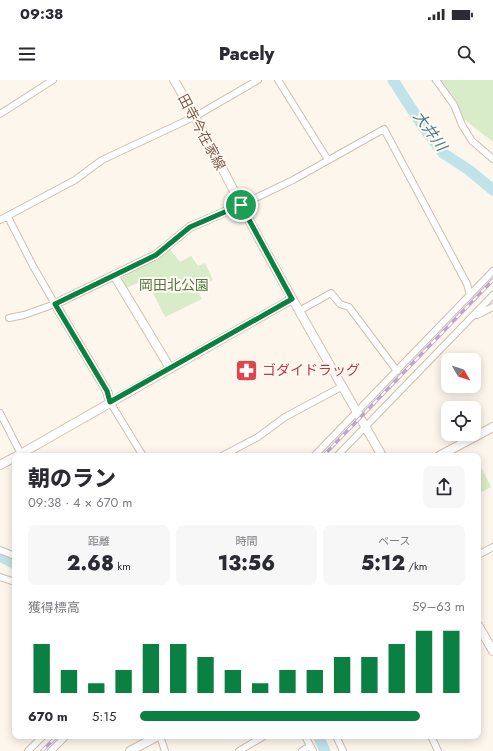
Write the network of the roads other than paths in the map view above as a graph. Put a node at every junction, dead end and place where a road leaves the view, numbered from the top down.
1 (53, 80) edge
2 (174, 80) edge
3 (258, 80) edge
4 (278, 80) edge
5 (436, 80) edge
6 (0, 114) edge
7 (196, 116) junction
8 (493, 159) edge
9 (328, 160) junction
10 (241, 205) junction
11 (8, 217) junction
12 (0, 220) edge
13 (493, 271) edge
14 (114, 275) junction
15 (470, 295) junction
16 (493, 295) edge
17 (292, 299) junction
18 (55, 304) junction
19 (493, 307) edge
20 (299, 311) junction
21 (9, 318) dead end
22 (472, 318) junction
23 (170, 368) junction
24 (397, 371) junction
25 (343, 386) junction
26 (110, 402) junction
27 (358, 411) junction
28 (0, 413) edge
29 (365, 427) junction
30 (493, 427) edge
31 (16, 453) edge
32 (22, 453) edge
33 (141, 453) edge
34 (228, 453) edge
35 (317, 453) edge
36 (340, 453) edge
37 (380, 453) edge
38 (445, 453) edge
39 (12, 459) edge
40 (0, 465) edge
41 (493, 547) edge
42 (0, 550) edge
43 (481, 553) edge
44 (12, 555) edge
45 (0, 577) edge
46 (12, 581) edge
47 (481, 630) edge
48 (493, 651) edge
49 (39, 739) edge
50 (63, 739) edge
51 (153, 739) edge
52 (160, 739) edge
53 (259, 739) edge
54 (307, 739) edge
55 (337, 739) edge
56 (432, 739) edge
57 (312, 748) edge
58 (28, 751) edge
59 (51, 751) edge
60 (130, 751) edge
61 (165, 751) edge
62 (239, 751) edge
63 (302, 751) edge
64 (343, 751) edge
65 (438, 751) edge

1 - 6 street
2 - 7 street, 田寺今在家線
3 - 7 street
4 - 9 street
5 - 8 street
7 - 10 street, 田寺今在家線
7 - 11 street
9 - 10 street
9 - 15 street
10 - 14 street
10 - 17 street, 田寺今在家線
11 - 12 street
11 - 18 street
13 - 15 street
14 - 18 street
14 - 23 street
15 - 24 street
16 - 22 street
17 - 20 street, 田寺今在家線
17 - 23 street
18 - 21 street
18 - 26 street
19 - 22 street
20 - 24 street
20 - 25 street, 田寺今在家線
22 - 29 street
23 - 26 street
24 - 27 street
25 - 27 street, 田寺今在家線
25 - 34 street
26 - 32 street
26 - 33 street
27 - 29 street, 田寺今在家線
27 - 35 street
28 - 31 street
29 - 36 street
29 - 37 street, 田寺今在家線
30 - 38 street
39 - 40 street
41 - 43 street
42 - 44 street
45 - 46 street
47 - 48 street
49 - 58 street
50 - 59 street
51 - 60 street
52 - 61 street
53 - 62 street
54 - 57 street
55 - 64 street
56 - 65 street
57 - 63 street

